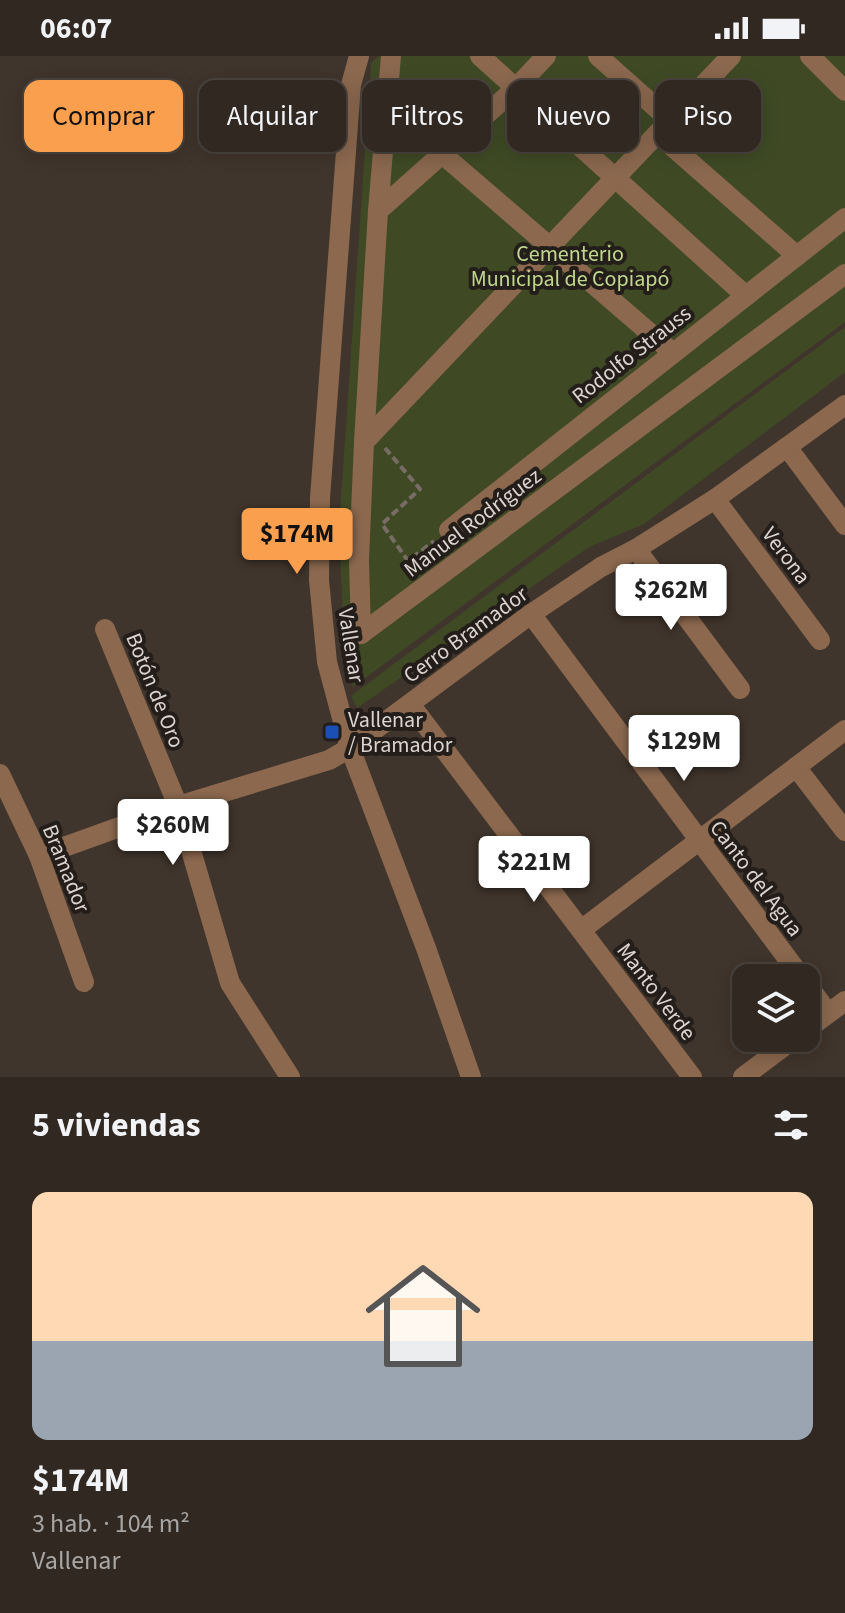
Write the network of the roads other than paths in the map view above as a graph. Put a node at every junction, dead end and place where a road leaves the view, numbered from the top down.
1 (359, 56) edge
2 (391, 56) edge
3 (480, 56) edge
4 (546, 56) edge
5 (598, 56) edge
6 (731, 56) edge
7 (810, 56) edge
8 (507, 80) edge
9 (524, 80) edge
10 (709, 80) edge
11 (845, 91) edge
12 (507, 96) edge
13 (655, 118) edge
14 (655, 137) edge
15 (589, 152) edge
16 (689, 152) edge
17 (441, 153) junction
18 (616, 176) junction
19 (378, 211) junction
20 (845, 218) edge
21 (550, 248) junction
22 (797, 256) junction
23 (845, 274) edge
24 (746, 296) junction
25 (672, 352) junction
26 (845, 405) edge
27 (370, 436) junction
28 (787, 447) junction
29 (715, 499) junction
30 (845, 525) edge
31 (449, 530) road end
32 (636, 549) junction
33 (531, 614) junction
34 (105, 629) dead end
35 (820, 640) dead end
36 (740, 689) dead end
37 (410, 704) junction
38 (845, 730) edge
39 (350, 748) junction
40 (796, 767) junction
41 (0, 774) edge
42 (178, 806) junction
43 (845, 831) edge
44 (699, 840) junction
45 (39, 856) junction
46 (581, 930) junction
47 (792, 964) edge
48 (84, 982) dead end
49 (820, 994) edge
50 (837, 1007) edge
51 (820, 1020) edge
52 (776, 1052) edge
53 (290, 1077) edge
54 (471, 1077) edge
55 (692, 1077) edge
56 (743, 1077) edge

1 - 39 street, Vallenar
2 - 19 street, Manuel Rodríguez
3 - 8 street
4 - 9 street
5 - 13 street
6 - 10 street
7 - 11 street
12 - 17 street
14 - 18 street
15 - 18 street
16 - 22 street
17 - 19 street
17 - 21 street
18 - 21 street
18 - 24 street
19 - 27 street, Manuel Rodríguez
20 - 22 street, Rodolfo Strauss
21 - 25 street
21 - 27 street
22 - 24 street, Rodolfo Strauss
23 - 27 street, Manuel Rodríguez
24 - 25 street, Rodolfo Strauss
25 - 31 street, Rodolfo Strauss
26 - 28 street, Cerro Bramador
28 - 29 street, Cerro Bramador
28 - 30 street
29 - 32 street, Cerro Bramador
29 - 35 street, Verona
32 - 33 street, Cerro Bramador
32 - 36 street
33 - 37 street, Cerro Bramador
33 - 44 street, Canto del Agua
34 - 42 street, Botón de Oro
37 - 39 street, Cerro Bramador
37 - 46 street, Manto Verde
38 - 40 street
39 - 42 street, Cerro Bramador
39 - 54 street, Vallenar
40 - 43 street
40 - 44 street
41 - 45 street, Bramador
42 - 45 street, Cerro Bramador
42 - 53 street, Botón de Oro
44 - 46 street
44 - 47 street, Canto del Agua
45 - 48 street, Bramador
46 - 55 street, Manto Verde
49 - 50 street
50 - 51 street
52 - 56 street

